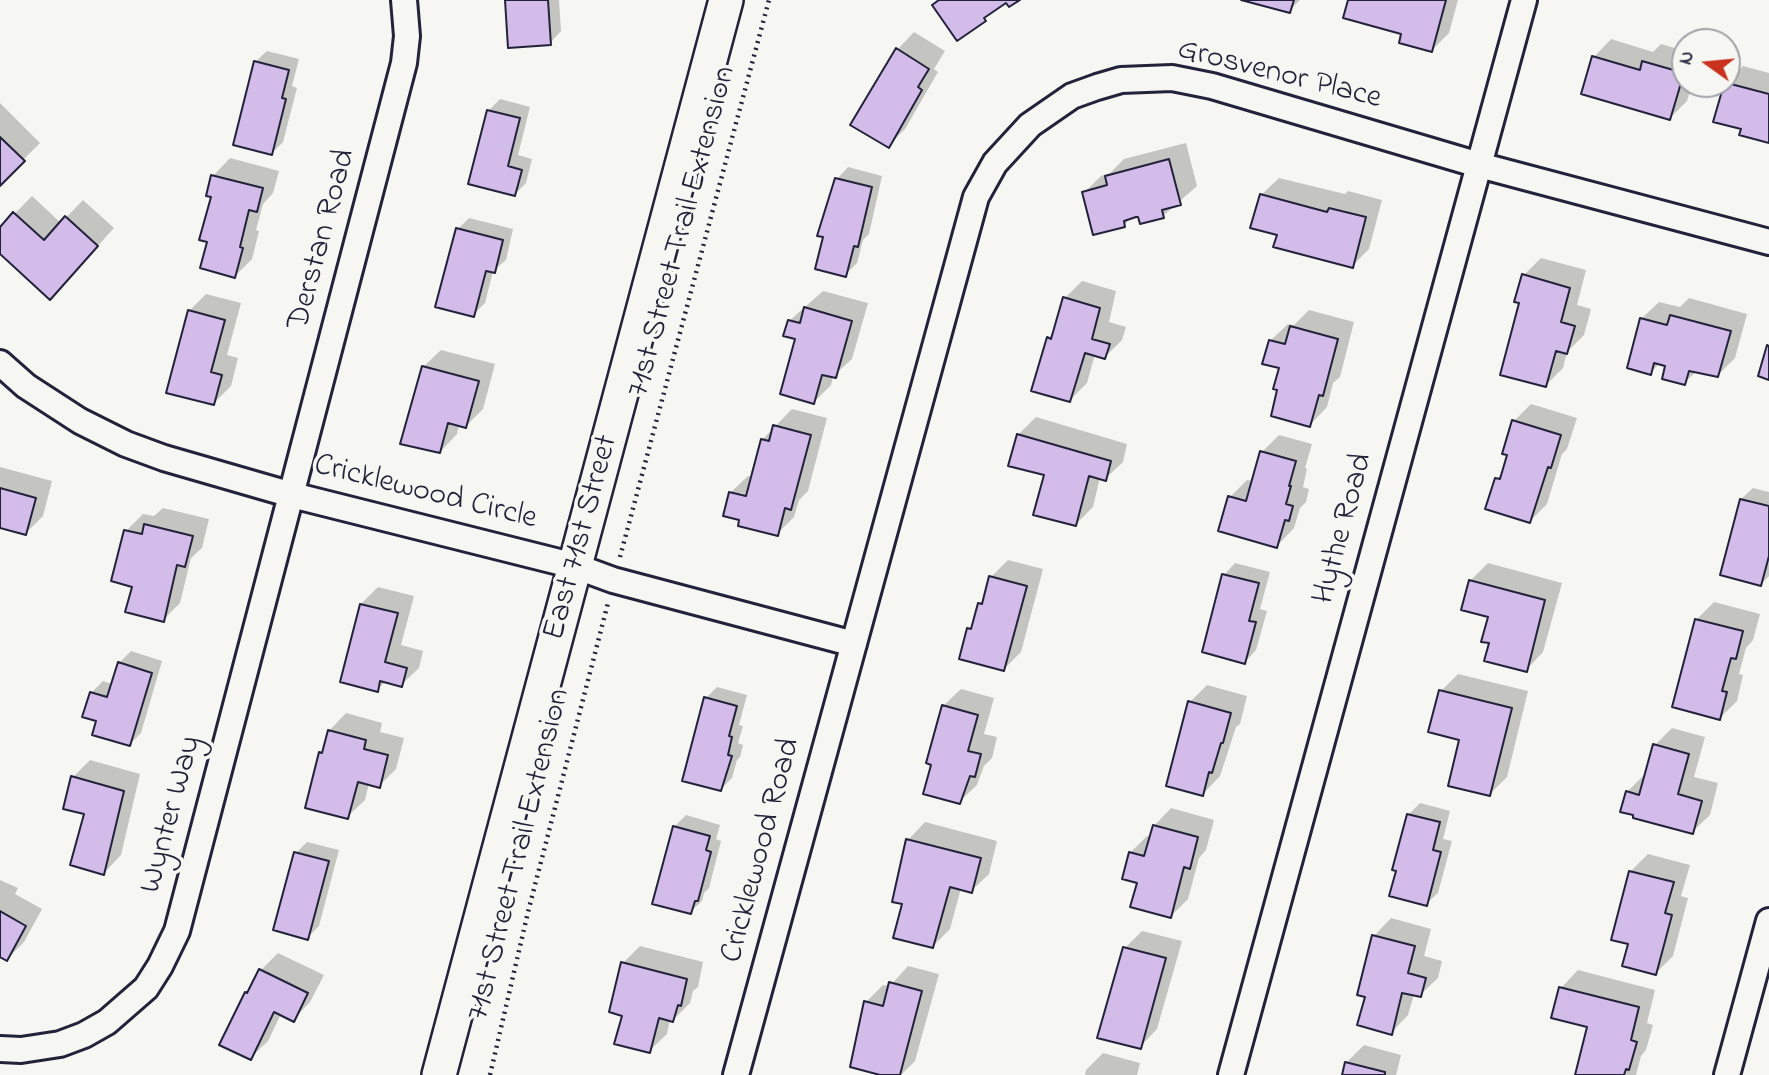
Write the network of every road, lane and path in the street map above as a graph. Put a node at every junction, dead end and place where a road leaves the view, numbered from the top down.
1 (404, 0) edge
2 (726, 0) edge
3 (769, 0) edge
4 (1524, 0) edge
5 (1479, 165) junction
6 (1769, 242) edge
7 (0, 363) edge
8 (292, 495) junction
9 (620, 556) dead end
10 (575, 566) junction
11 (607, 606) dead end
12 (854, 644) junction
13 (1769, 921) edge
14 (0, 1049) edge
15 (439, 1075) edge
16 (490, 1075) edge
17 (736, 1075) edge
18 (1231, 1075) edge
19 (1727, 1075) edge

1 - 8 street, Derstan Road
2 - 10 main road, East 71st Street
3 - 9 path, 71st Street Trail Extension
4 - 5 street, Hythe Road
5 - 6 street, Grosvenor Place
5 - 12 street, Grosvenor Place
5 - 18 street, Hythe Road
7 - 8 street, Cricklewood Circle
8 - 10 street, Cricklewood Circle
8 - 14 street, Wynter Way
10 - 12 street, Cricklewood Circle
10 - 15 main road, East 71st Street
11 - 16 path, 71st Street Trail Extension
12 - 17 street, Cricklewood Road
13 - 19 street

